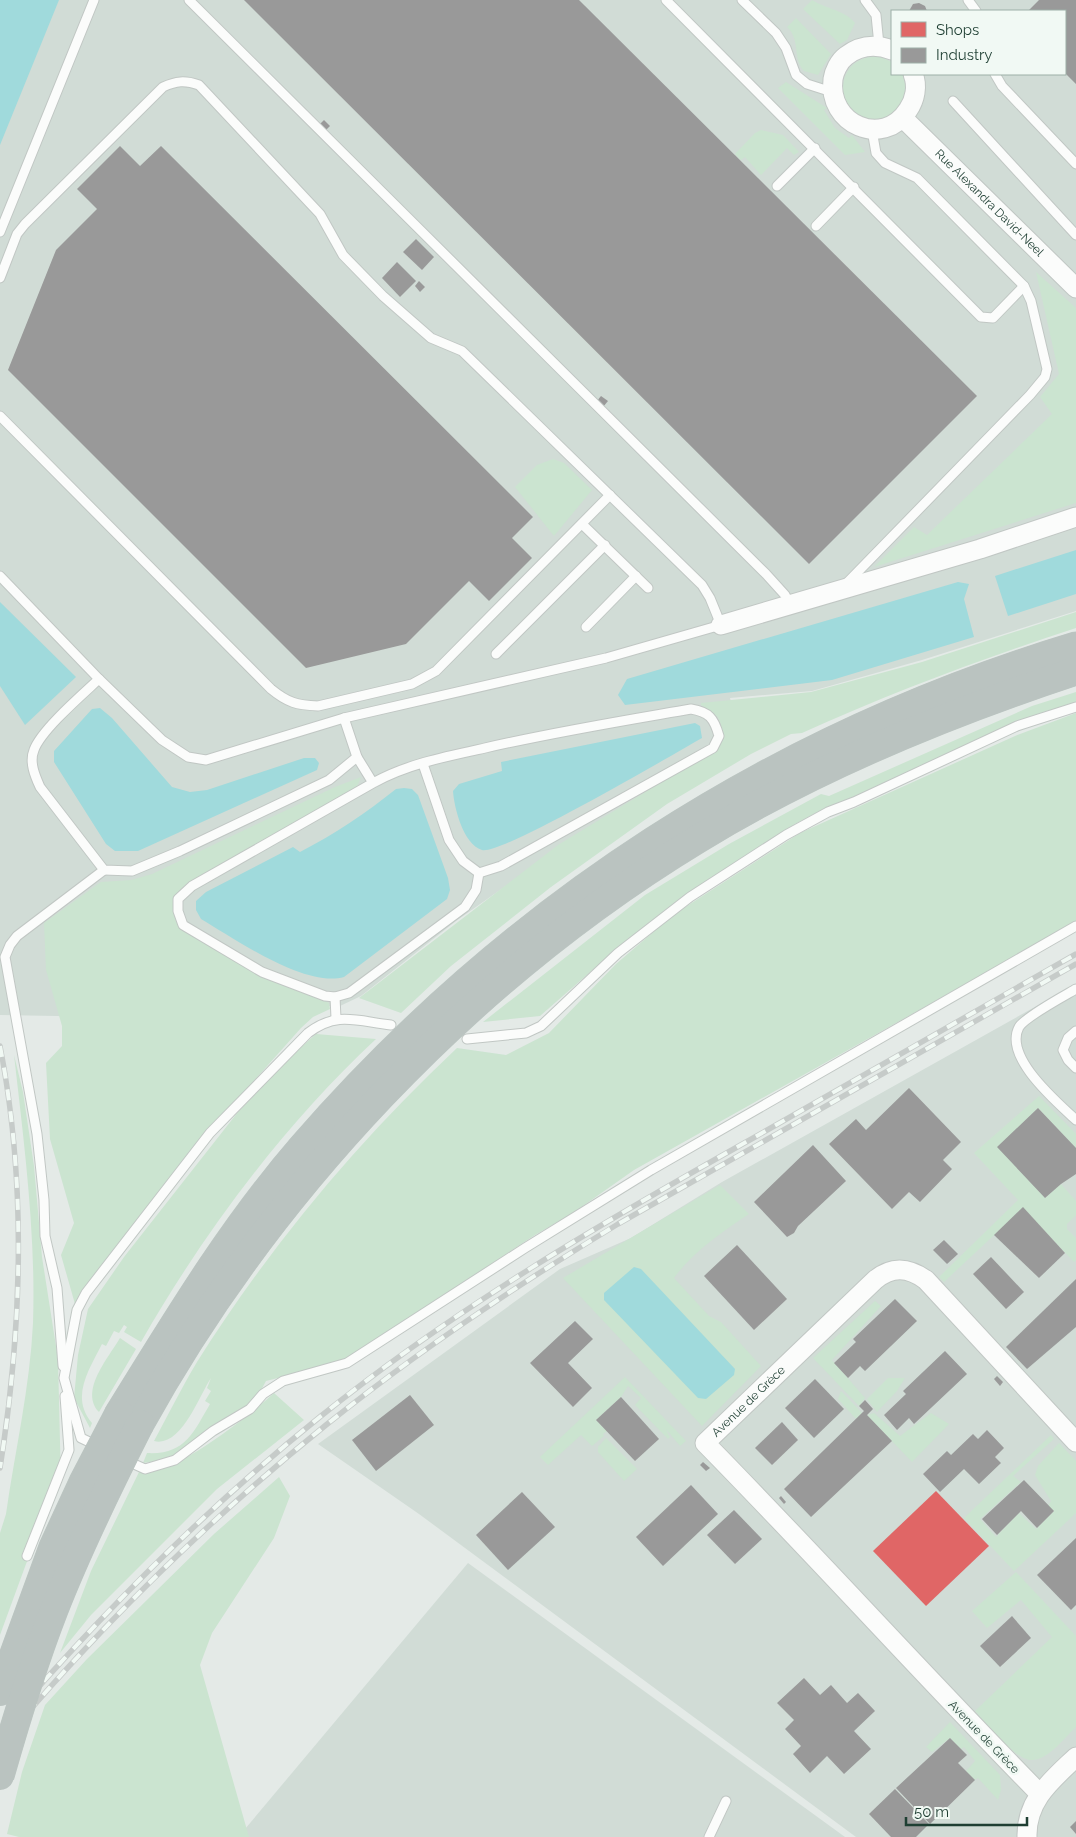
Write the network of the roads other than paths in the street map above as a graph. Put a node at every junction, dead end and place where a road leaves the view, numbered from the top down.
1 (94, 0) edge
2 (189, 0) edge
3 (666, 0) edge
4 (742, 0) edge
5 (865, 0) edge
6 (886, 48) edge
7 (914, 75) edge
8 (996, 75) edge
9 (832, 92) junction
10 (953, 101) dead end
11 (904, 118) junction
12 (872, 130) junction
13 (815, 148) junction
14 (1076, 164) edge
15 (777, 186) dead end
16 (854, 188) junction
17 (816, 226) dead end
18 (0, 232) edge
19 (1076, 235) edge
20 (0, 278) edge
21 (1024, 286) junction
22 (1076, 288) edge
23 (0, 416) edge
24 (610, 495) junction
25 (1076, 517) edge
26 (582, 524) junction
27 (605, 545) junction
28 (0, 576) edge
29 (636, 576) junction
30 (648, 588) dead end
31 (839, 590) junction
32 (790, 605) junction
33 (721, 625) junction
34 (586, 627) dead end
35 (1076, 646) edge
36 (496, 654) dead end
37 (1076, 671) edge
38 (99, 678) junction
39 (1076, 707) edge
40 (344, 718) junction
41 (357, 757) junction
42 (423, 764) junction
43 (373, 783) junction
44 (104, 870) junction
45 (479, 873) junction
46 (1076, 926) edge
47 (1076, 989) edge
48 (335, 997) junction
49 (336, 1018) junction
50 (390, 1025) dead end
51 (1076, 1031) edge
52 (467, 1039) dead end
53 (1076, 1068) edge
54 (1076, 1120) edge
55 (64, 1378) junction
56 (130, 1418) junction
57 (1076, 1442) edge
58 (27, 1556) dead end
59 (0, 1692) edge
60 (1076, 1757) edge
61 (0, 1776) edge
62 (1039, 1793) junction
63 (726, 1802) dead end
64 (709, 1837) edge
65 (1027, 1837) edge

1 - 18 lane
2 - 32 lane
3 - 13 lane
4 - 9 lane
5 - 6 lane
6 - 9 street
7 - 11 street
8 - 14 lane
9 - 12 street
10 - 19 lane
11 - 12 street
11 - 22 street, Rue Alexandra David-Neel
12 - 21 lane
13 - 15 lane
13 - 16 lane
16 - 17 lane
16 - 21 lane
20 - 24 lane
21 - 31 lane
23 - 26 lane
24 - 26 lane
24 - 33 lane
25 - 31 street
26 - 27 lane
27 - 29 lane
27 - 36 lane
28 - 38 lane
29 - 30 lane
29 - 34 lane
31 - 32 street
32 - 33 street
33 - 40 lane
35 - 56 highway
37 - 56 highway
38 - 40 lane
38 - 44 lane
39 - 52 lane
40 - 41 lane
41 - 43 lane
41 - 44 lane
42 - 43 lane
42 - 45 lane
42 - 45 lane
43 - 48 lane
44 - 55 lane
45 - 48 lane
46 - 55 lane
47 - 54 lane
48 - 49 lane
49 - 50 lane
49 - 55 lane
51 - 53 lane
55 - 58 lane
56 - 59 highway, bridge
56 - 61 highway, bridge
57 - 62 street, Avenue de Grèce
60 - 62 street
62 - 65 street
63 - 64 lane

